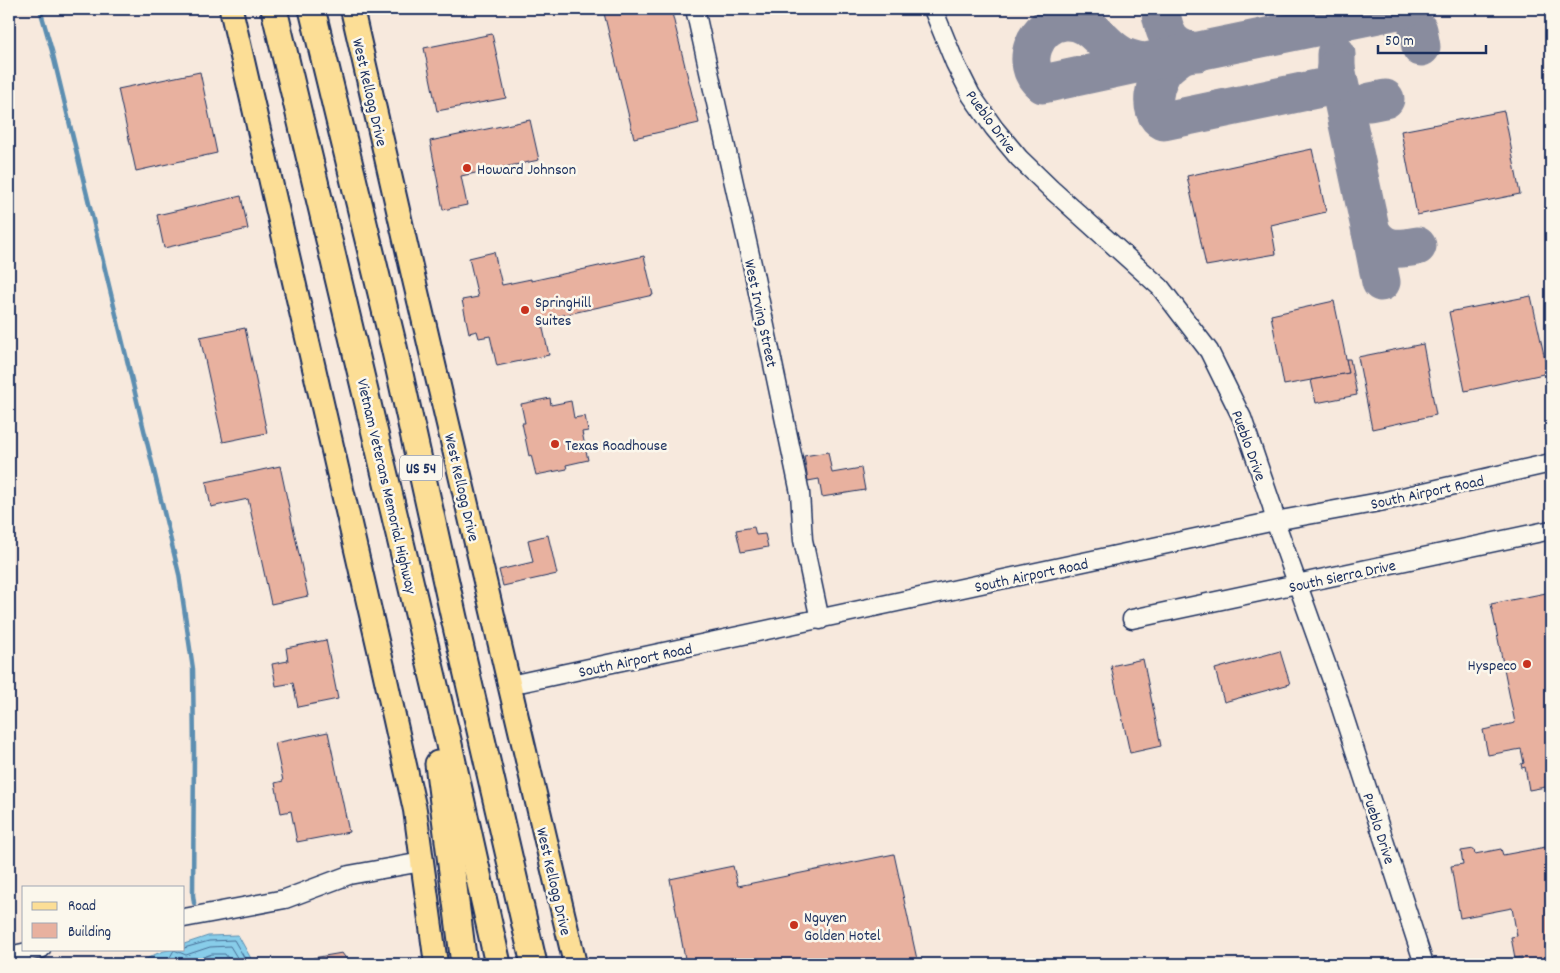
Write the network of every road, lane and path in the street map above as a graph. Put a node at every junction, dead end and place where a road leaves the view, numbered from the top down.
1 (231, 9) edge
2 (274, 9) edge
3 (312, 9) edge
4 (352, 9) edge
5 (695, 9) edge
6 (933, 9) edge
7 (1551, 464) edge
8 (1275, 521) junction
9 (1551, 530) edge
10 (1299, 584) junction
11 (417, 608) junction
12 (1132, 619) dead end
13 (820, 620) junction
14 (510, 685) junction
15 (422, 862) junction
16 (185, 918) edge
17 (526, 928) junction
18 (36, 950) edge
19 (9, 956) edge
20 (436, 964) edge
21 (464, 964) edge
22 (498, 964) edge
23 (534, 964) edge
24 (540, 964) edge
25 (575, 964) edge
26 (1424, 964) edge

1 - 15 main road
2 - 11 highway, Vietnam Veterans Memorial Highway / US 54
3 - 17 highway, US 54
4 - 14 main road, West Kellogg Drive
5 - 13 street, West Irving Street
6 - 8 street, Pueblo Drive
7 - 8 street, South Airport Road
8 - 10 street, Pueblo Drive
8 - 13 street, South Airport Road
9 - 10 street, South Sierra Drive
10 - 12 street, South Sierra Drive
10 - 26 street, Pueblo Drive
11 - 21 highway
11 - 22 highway, Vietnam Veterans Memorial Highway / US 54
13 - 14 street, South Airport Road
14 - 25 main road, West Kellogg Drive
15 - 16 street
15 - 20 main road
17 - 23 highway, US 54
17 - 24 highway
18 - 19 street

